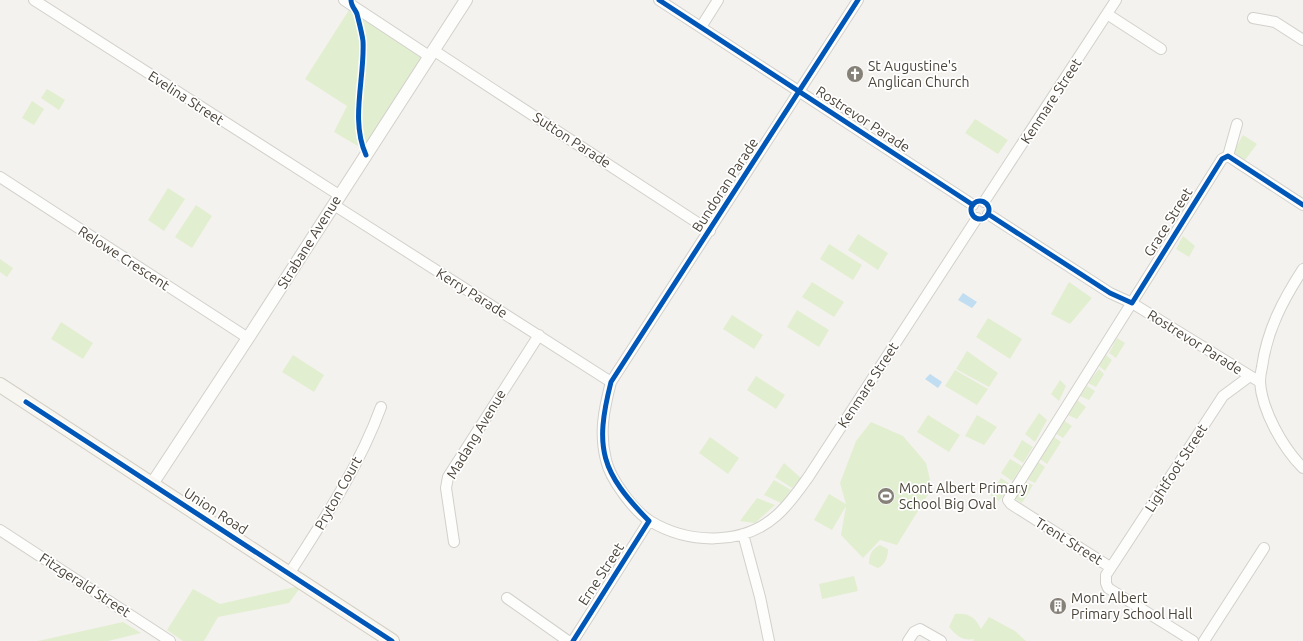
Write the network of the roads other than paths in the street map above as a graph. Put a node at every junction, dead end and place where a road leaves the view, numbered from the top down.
1 (34, 0) edge
2 (344, 0) edge
3 (466, 0) edge
4 (659, 0) edge
5 (718, 0) edge
6 (858, 0) edge
7 (1116, 0) edge
8 (1108, 14) junction
9 (1253, 18) dead end
10 (701, 26) junction
11 (1303, 40) edge
12 (1161, 49) dead end
13 (431, 53) junction
14 (799, 92) junction
15 (1236, 124) dead end
16 (1228, 156) junction
17 (0, 177) edge
18 (336, 200) junction
19 (984, 202) junction
20 (1303, 204) edge
21 (973, 205) junction
22 (988, 214) junction
23 (976, 218) junction
24 (710, 230) junction
25 (1303, 268) edge
26 (1132, 303) junction
27 (539, 335) junction
28 (248, 338) junction
29 (1250, 376) junction
30 (611, 382) junction
31 (1260, 382) junction
32 (0, 385) edge
33 (381, 407) dead end
34 (1303, 468) edge
35 (152, 484) junction
36 (1008, 500) joint
37 (649, 521) junction
38 (0, 530) edge
39 (743, 534) junction
40 (454, 542) dead end
41 (1264, 548) dead end
42 (1110, 567) junction
43 (289, 574) junction
44 (507, 598) dead end
45 (170, 641) edge
46 (392, 641) edge
47 (568, 641) edge
48 (572, 641) edge
49 (769, 641) edge
50 (908, 641) edge
51 (941, 641) edge
52 (1193, 641) edge
53 (1204, 641) edge

1 - 18 street, Evelina Street
2 - 13 street, Sutton Parade
3 - 13 street, Strabane Avenue
4 - 10 street, Rostrevor Parade
5 - 10 street
6 - 14 street, Bundoran Parade
7 - 8 street, Kenmare Street
8 - 12 street
8 - 19 street, Kenmare Street
9 - 11 street
10 - 14 street, Rostrevor Parade
13 - 18 street, Strabane Avenue
13 - 24 street, Sutton Parade
14 - 21 street, Rostrevor Parade
14 - 24 street, Bundoran Parade
15 - 16 street
16 - 20 street
16 - 26 street, Grace Street
17 - 28 street, Relowe Crescent
18 - 27 street, Kerry Parade
18 - 28 street, Strabane Avenue
19 - 21 street
19 - 22 street
21 - 23 street
22 - 23 street
22 - 26 street, Rostrevor Parade
23 - 39 street, Kenmare Street
24 - 30 street, Bundoran Parade
25 - 31 street
26 - 29 street, Rostrevor Parade
26 - 36 street, Grace Street
27 - 30 street, Kerry Parade
27 - 40 street, Madang Avenue
28 - 35 street, Strabane Avenue
29 - 31 street, Rostrevor Parade
29 - 42 street, Lightfoot Street
30 - 37 street, Bundoran Parade
31 - 34 street
32 - 35 main road, Union Road
33 - 43 street, Pryton Court
35 - 43 main road, Union Road
36 - 42 street, Trent Street
37 - 39 street, Kenmare Street
37 - 48 street, Erne Street
38 - 45 street, Fitzgerald Street
39 - 49 street
41 - 53 street
42 - 52 street
43 - 46 main road, Union Road
44 - 47 street
50 - 51 street

